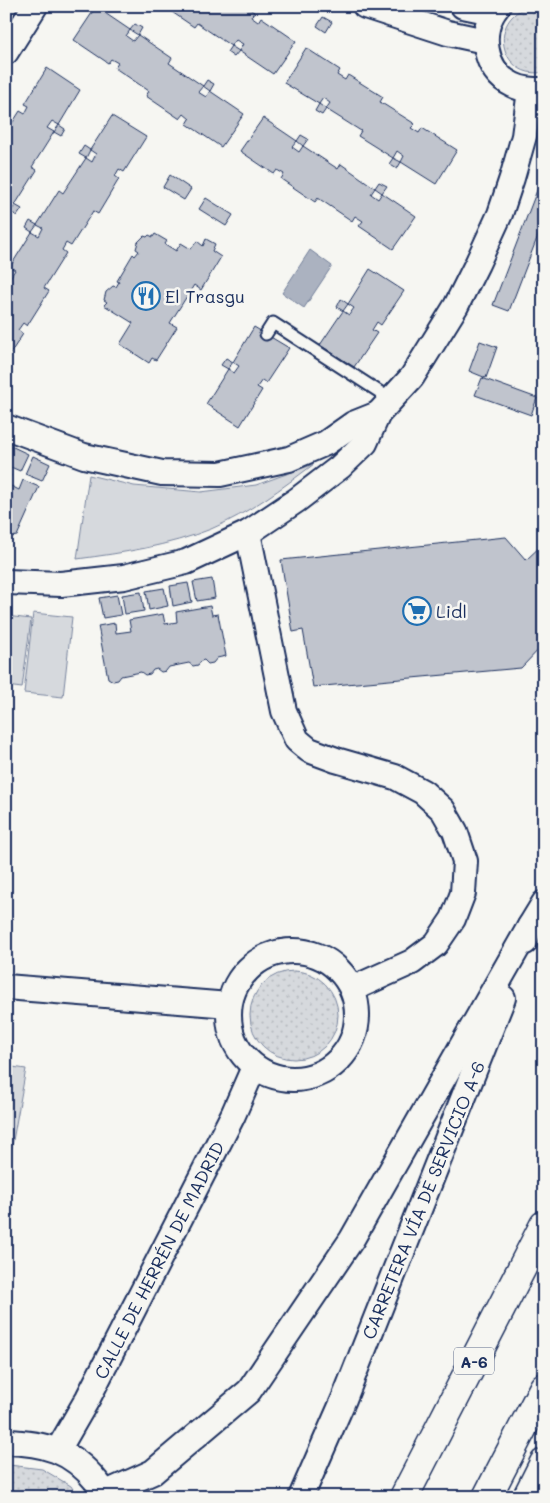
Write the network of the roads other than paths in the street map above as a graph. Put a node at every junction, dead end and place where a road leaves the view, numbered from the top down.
1 (35, 6) edge
2 (365, 6) edge
3 (463, 6) edge
4 (495, 9) edge
5 (485, 42) junction
6 (6, 52) edge
7 (537, 90) edge
8 (266, 334) dead end
9 (385, 407) junction
10 (6, 427) edge
11 (248, 533) junction
12 (6, 582) edge
13 (544, 903) edge
14 (530, 926) junction
15 (6, 987) edge
16 (352, 989) junction
17 (229, 1005) junction
18 (254, 1067) junction
19 (544, 1225) edge
20 (544, 1387) edge
21 (6, 1442) edge
22 (58, 1450) junction
23 (544, 1463) edge
24 (106, 1495) edge
25 (302, 1497) edge
26 (404, 1497) edge
27 (487, 1497) edge
28 (527, 1497) edge

1 - 6 street
2 - 5 street
3 - 4 street
4 - 5 street
5 - 7 street
7 - 9 street
8 - 9 lane
9 - 10 street
9 - 11 street
11 - 12 street
11 - 16 street
13 - 14 street, CARRETERA VÍA DE SERVICIO A-6
14 - 24 street
14 - 25 street, CARRETERA VÍA DE SERVICIO A-6
15 - 17 street
16 - 17 street
16 - 18 street
17 - 18 street
18 - 22 street, CALLE DE HERRÉN DE MADRID
19 - 26 highway, A-6
20 - 27 highway
21 - 22 street
22 - 24 street
23 - 28 highway

